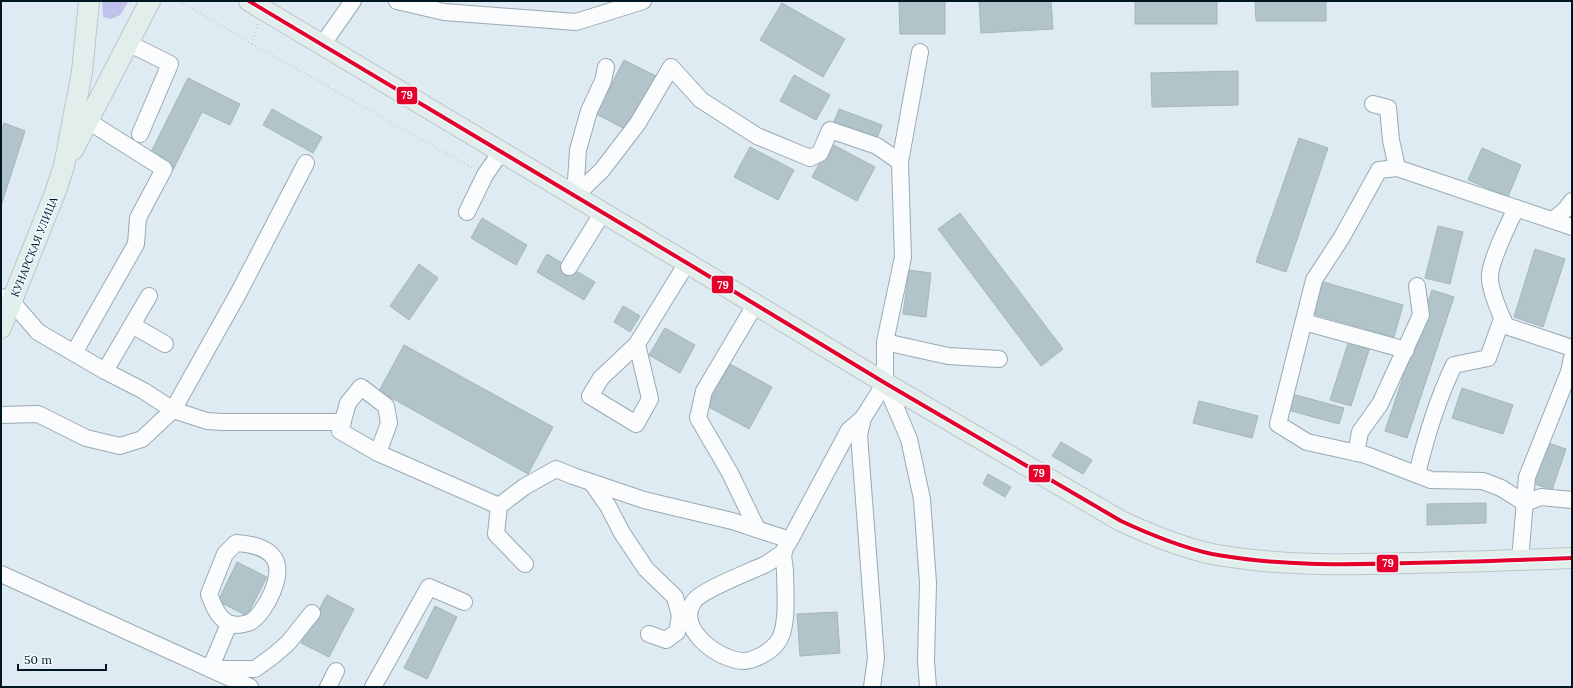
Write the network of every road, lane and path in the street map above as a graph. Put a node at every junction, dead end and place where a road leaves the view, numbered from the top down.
1 (89, 1) edge
2 (150, 1) edge
3 (179, 1) edge
4 (249, 1) edge
5 (353, 1) edge
6 (397, 1) edge
7 (643, 1) edge
8 (259, 23) dead end
9 (128, 43) junction
10 (252, 44) junction
11 (322, 45) junction
12 (920, 52) dead end
13 (606, 67) dead end
14 (1373, 104) dead end
15 (88, 121) junction
16 (140, 134) dead end
17 (501, 152) junction
18 (900, 162) junction
19 (306, 163) dead end
20 (64, 166) junction
21 (1398, 168) junction
22 (485, 175) junction
23 (575, 196) junction
24 (1572, 201) edge
25 (1516, 208) junction
26 (467, 212) dead end
27 (603, 212) junction
28 (1554, 220) junction
29 (1572, 227) edge
30 (687, 263) junction
31 (569, 266) dead end
32 (1417, 286) dead end
33 (149, 296) dead end
34 (7, 299) edge
35 (755, 305) junction
36 (1502, 319) junction
37 (1304, 322) junction
38 (132, 325) junction
39 (1, 328) edge
40 (885, 342) junction
41 (165, 344) dead end
42 (637, 344) junction
43 (1572, 348) edge
44 (1406, 350) junction
45 (74, 353) junction
46 (1572, 358) edge
47 (999, 359) dead end
48 (105, 371) junction
49 (884, 383) junction
50 (173, 410) junction
51 (1, 415) edge
52 (864, 418) junction
53 (343, 422) junction
54 (1356, 452) junction
55 (378, 453) junction
56 (1417, 474) junction
57 (592, 483) junction
58 (1572, 500) edge
59 (1525, 503) junction
60 (499, 506) junction
61 (758, 529) junction
62 (787, 546) junction
63 (1572, 558) edge
64 (1520, 560) junction
65 (525, 564) dead end
66 (1, 574) edge
67 (464, 602) dead end
68 (688, 610) junction
69 (312, 613) dead end
70 (229, 624) junction
71 (649, 634) dead end
72 (210, 668) junction
73 (336, 670) dead end
74 (250, 687) edge
75 (328, 687) edge
76 (373, 687) edge
77 (872, 687) edge
78 (928, 687) edge

1 - 20 main road
2 - 9 main road
3 - 10 path
4 - 11 main road
5 - 11 street
6 - 7 street
8 - 10 path
9 - 15 main road
9 - 16 street
10 - 22 path
11 - 17 main road
12 - 18 street
13 - 23 street
14 - 21 street
15 - 20 main road
15 - 45 street
17 - 22 street
17 - 23 main road
18 - 23 street
18 - 40 street
19 - 50 street
20 - 34 main road, КУНАРСКАЯ УЛИЦА
21 - 25 street
21 - 37 street
22 - 26 street
23 - 27 main road
24 - 28 street
25 - 28 street
25 - 36 street
27 - 30 main road
27 - 31 street
28 - 29 street
30 - 35 main road
30 - 42 street
32 - 44 street
33 - 38 street
34 - 39 main road, КУНАРСКАЯ УЛИЦА
34 - 45 street
35 - 49 main road
35 - 61 street
36 - 43 street
36 - 56 street
37 - 44 street
37 - 54 street
38 - 41 street
38 - 48 street
40 - 47 street
40 - 49 street
42 - 42 street
44 - 54 street
45 - 48 street
46 - 59 street
48 - 50 street
49 - 52 street
49 - 64 main road
49 - 78 street
50 - 51 street
50 - 53 street
52 - 62 street
52 - 77 street
53 - 55 street
53 - 55 street
54 - 56 street
55 - 60 street
56 - 59 street
57 - 60 street
57 - 61 street
57 - 68 street
58 - 59 street
59 - 64 street
60 - 65 street
61 - 62 street
62 - 68 street
62 - 68 street
63 - 64 main road
66 - 72 street
67 - 76 street
68 - 71 street
69 - 72 street
70 - 70 street
70 - 72 street
72 - 74 street
73 - 75 street

